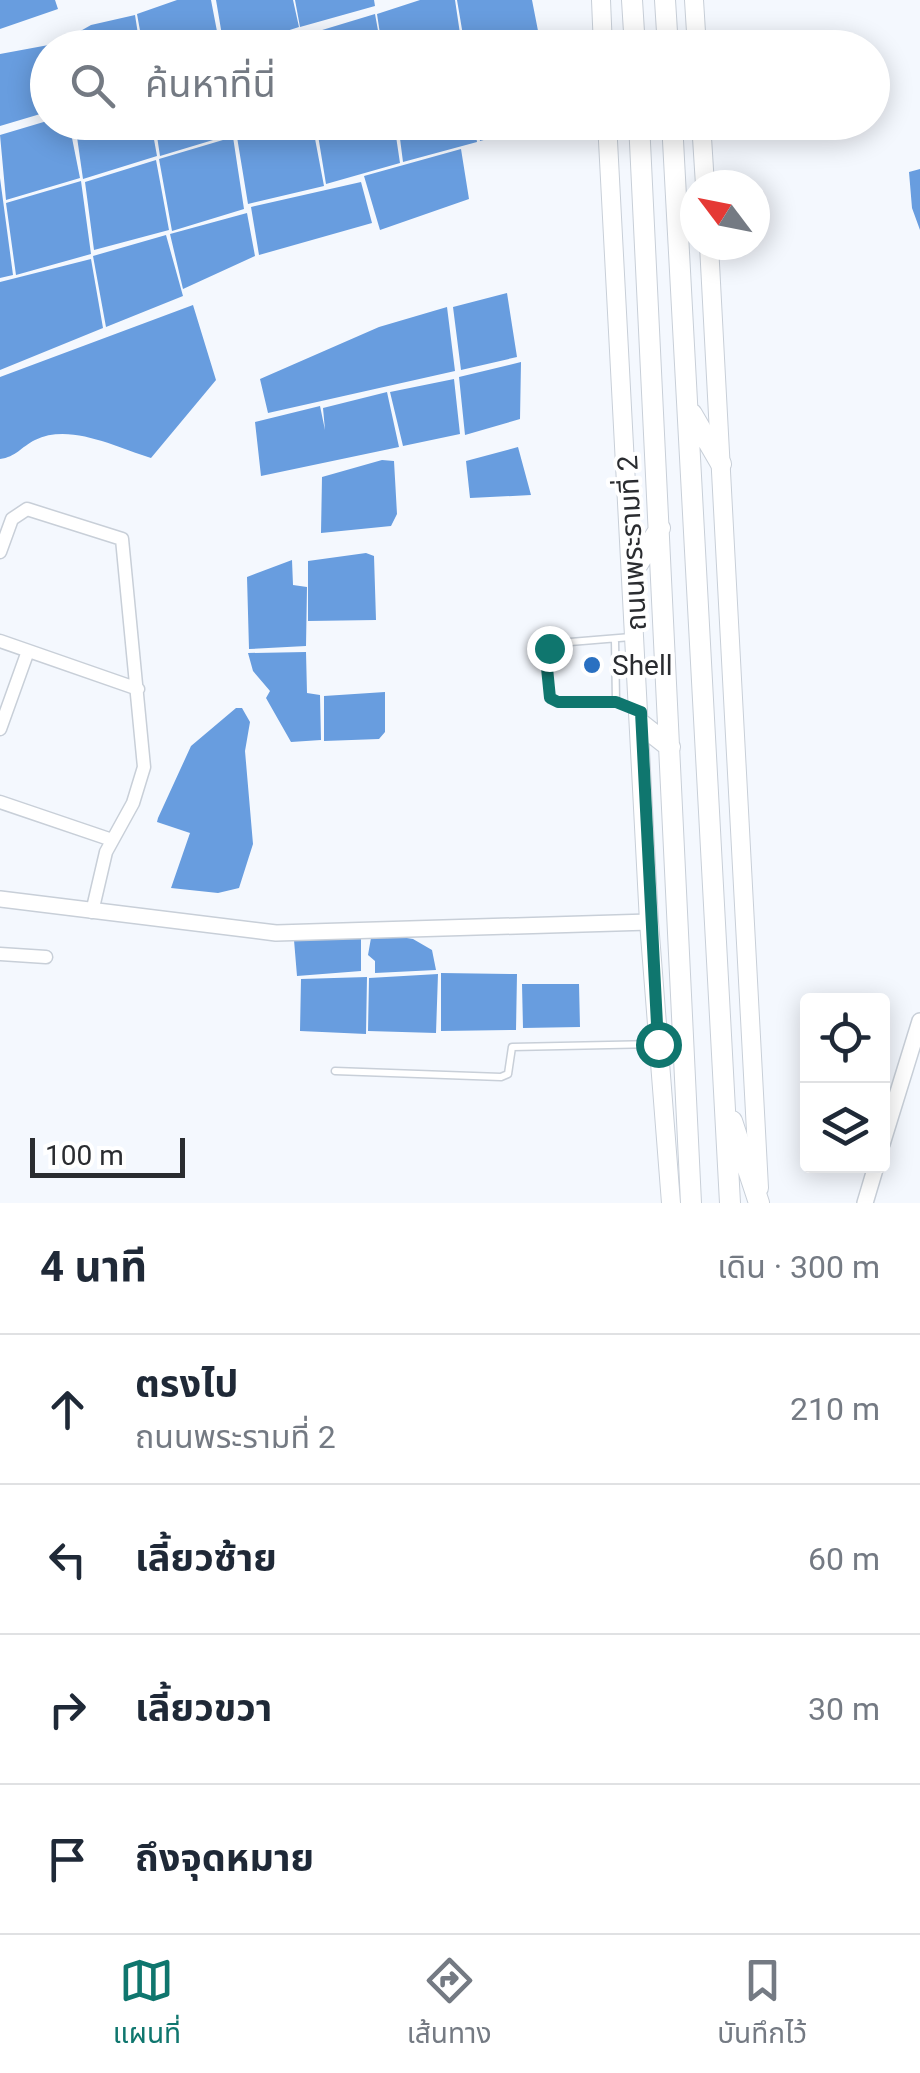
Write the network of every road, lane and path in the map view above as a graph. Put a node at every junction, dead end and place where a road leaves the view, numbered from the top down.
1 (600, 0) edge
2 (632, 0) edge
3 (665, 0) edge
4 (694, 0) edge
5 (602, 30) edge
6 (634, 30) edge
7 (667, 30) edge
8 (695, 30) edge
9 (608, 140) edge
10 (640, 140) edge
11 (673, 140) edge
12 (702, 140) edge
13 (704, 170) edge
14 (710, 260) edge
15 (688, 408) junction
16 (721, 464) junction
17 (660, 528) junction
18 (0, 552) edge
19 (633, 572) junction
20 (637, 636) junction
21 (615, 640) junction
22 (0, 641) edge
23 (28, 650) junction
24 (138, 689) junction
25 (616, 702) junction
26 (641, 718) junction
27 (0, 729) edge
28 (670, 747) junction
29 (0, 802) edge
30 (112, 840) junction
31 (0, 899) edge
32 (92, 912) junction
33 (649, 922) junction
34 (0, 954) edge
35 (46, 956) dead end
36 (920, 1022) edge
37 (658, 1044) junction
38 (335, 1071) dead end
39 (723, 1090) junction
40 (890, 1118) edge
41 (874, 1173) edge
42 (671, 1203) edge
43 (692, 1203) edge
44 (730, 1203) edge
45 (759, 1203) edge
46 (865, 1203) edge

1 - 5 main road
2 - 6 highway
3 - 7 highway
4 - 8 main road
9 - 19 main road, ถนนพระรามที่ 2
10 - 17 highway, ถนนพระรามที่ 2
11 - 15 highway
12 - 13 main road
14 - 16 main road
15 - 16 highway
15 - 39 highway
16 - 45 main road
17 - 19 highway
17 - 28 highway, ถนนพระรามที่ 2
18 - 24 street
19 - 20 main road, ถนนพระรามที่ 2
20 - 21 lane
20 - 26 main road, ถนนพระรามที่ 2
21 - 25 lane
21 - 25 lane
22 - 23 street
23 - 24 street
23 - 27 street
24 - 30 street
25 - 26 lane
26 - 28 highway
26 - 33 main road, ถนนพระรามที่ 2
28 - 43 highway, ถนนพระรามที่ 2
29 - 30 street
30 - 32 street
31 - 32 street
32 - 33 street
33 - 37 main road, ถนนพระรามที่ 2
34 - 35 street
36 - 40 street
37 - 38 lane
37 - 42 main road, ถนนพระรามที่ 2
39 - 44 highway
39 - 45 highway
41 - 46 street

